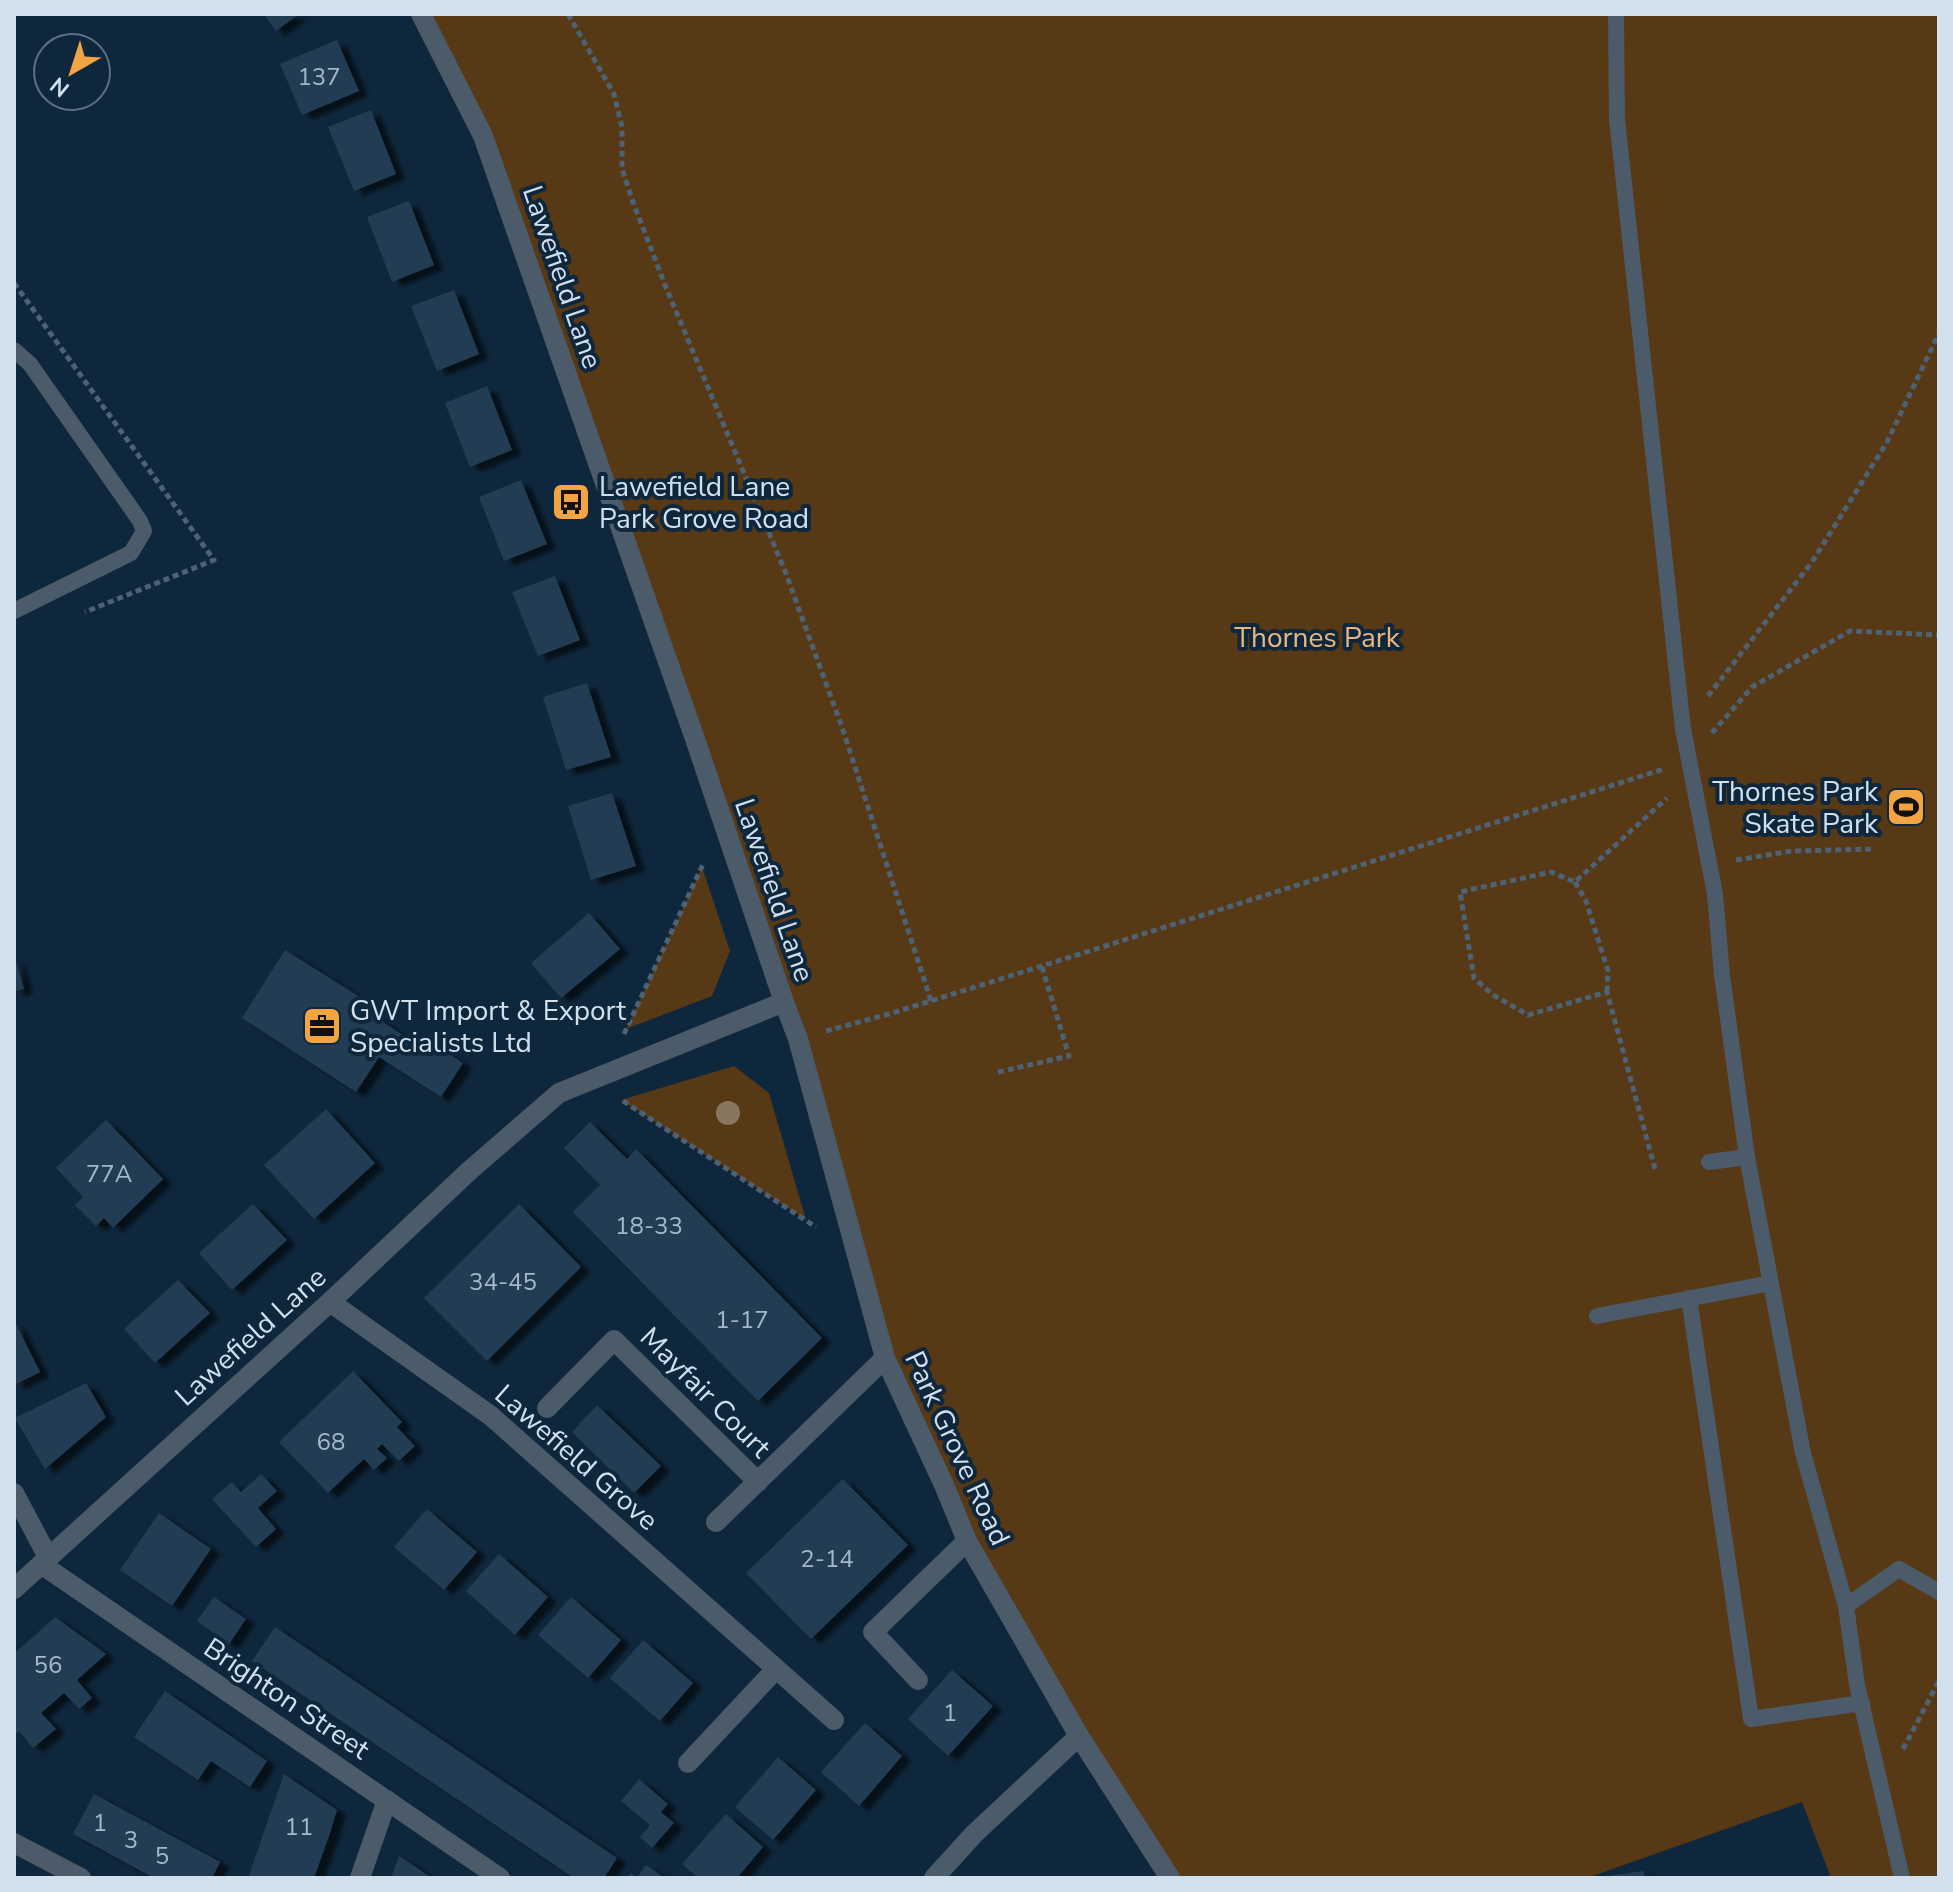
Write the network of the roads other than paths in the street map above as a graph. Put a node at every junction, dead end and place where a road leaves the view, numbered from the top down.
1 (421, 14) edge
2 (1616, 14) edge
3 (14, 350) edge
4 (14, 611) edge
5 (784, 1002) junction
6 (1747, 1157) junction
7 (1709, 1162) dead end
8 (1771, 1283) junction
9 (1689, 1298) junction
10 (330, 1302) junction
11 (1597, 1316) dead end
12 (885, 1358) junction
13 (547, 1408) dead end
14 (758, 1482) junction
15 (14, 1493) edge
16 (716, 1522) dead end
17 (967, 1541) junction
18 (45, 1561) junction
19 (14, 1589) edge
20 (1939, 1592) edge
21 (1846, 1606) junction
22 (776, 1669) junction
23 (918, 1680) dead end
24 (1862, 1703) junction
25 (834, 1720) dead end
26 (1079, 1736) junction
27 (688, 1763) dead end
28 (387, 1800) junction
29 (14, 1843) edge
30 (81, 1878) edge
31 (360, 1878) edge
32 (500, 1878) edge
33 (934, 1878) edge
34 (1170, 1878) edge
35 (1902, 1878) edge

1 - 5 street, Lawefield Lane
2 - 6 lane
3 - 4 lane
5 - 10 street, Lawefield Lane
5 - 12 street, Park Grove Road
6 - 7 lane
6 - 8 lane
8 - 9 lane
8 - 21 lane
9 - 11 lane
9 - 24 lane
10 - 18 street, Lawefield Lane
10 - 22 street, Lawefield Grove
12 - 14 street, Mayfair Court
12 - 17 street, Park Grove Road
13 - 14 street, Mayfair Court
14 - 16 street, Mayfair Court
15 - 18 street
17 - 23 street
17 - 26 street, Park Grove Road
18 - 19 street, Lawefield Lane
18 - 28 street, Brighton Street
20 - 21 lane
21 - 24 lane
22 - 25 street, Lawefield Grove
22 - 27 street
24 - 35 lane
26 - 33 street
26 - 34 street, Park Grove Road
28 - 31 street
28 - 32 street, Brighton Street
29 - 30 street

